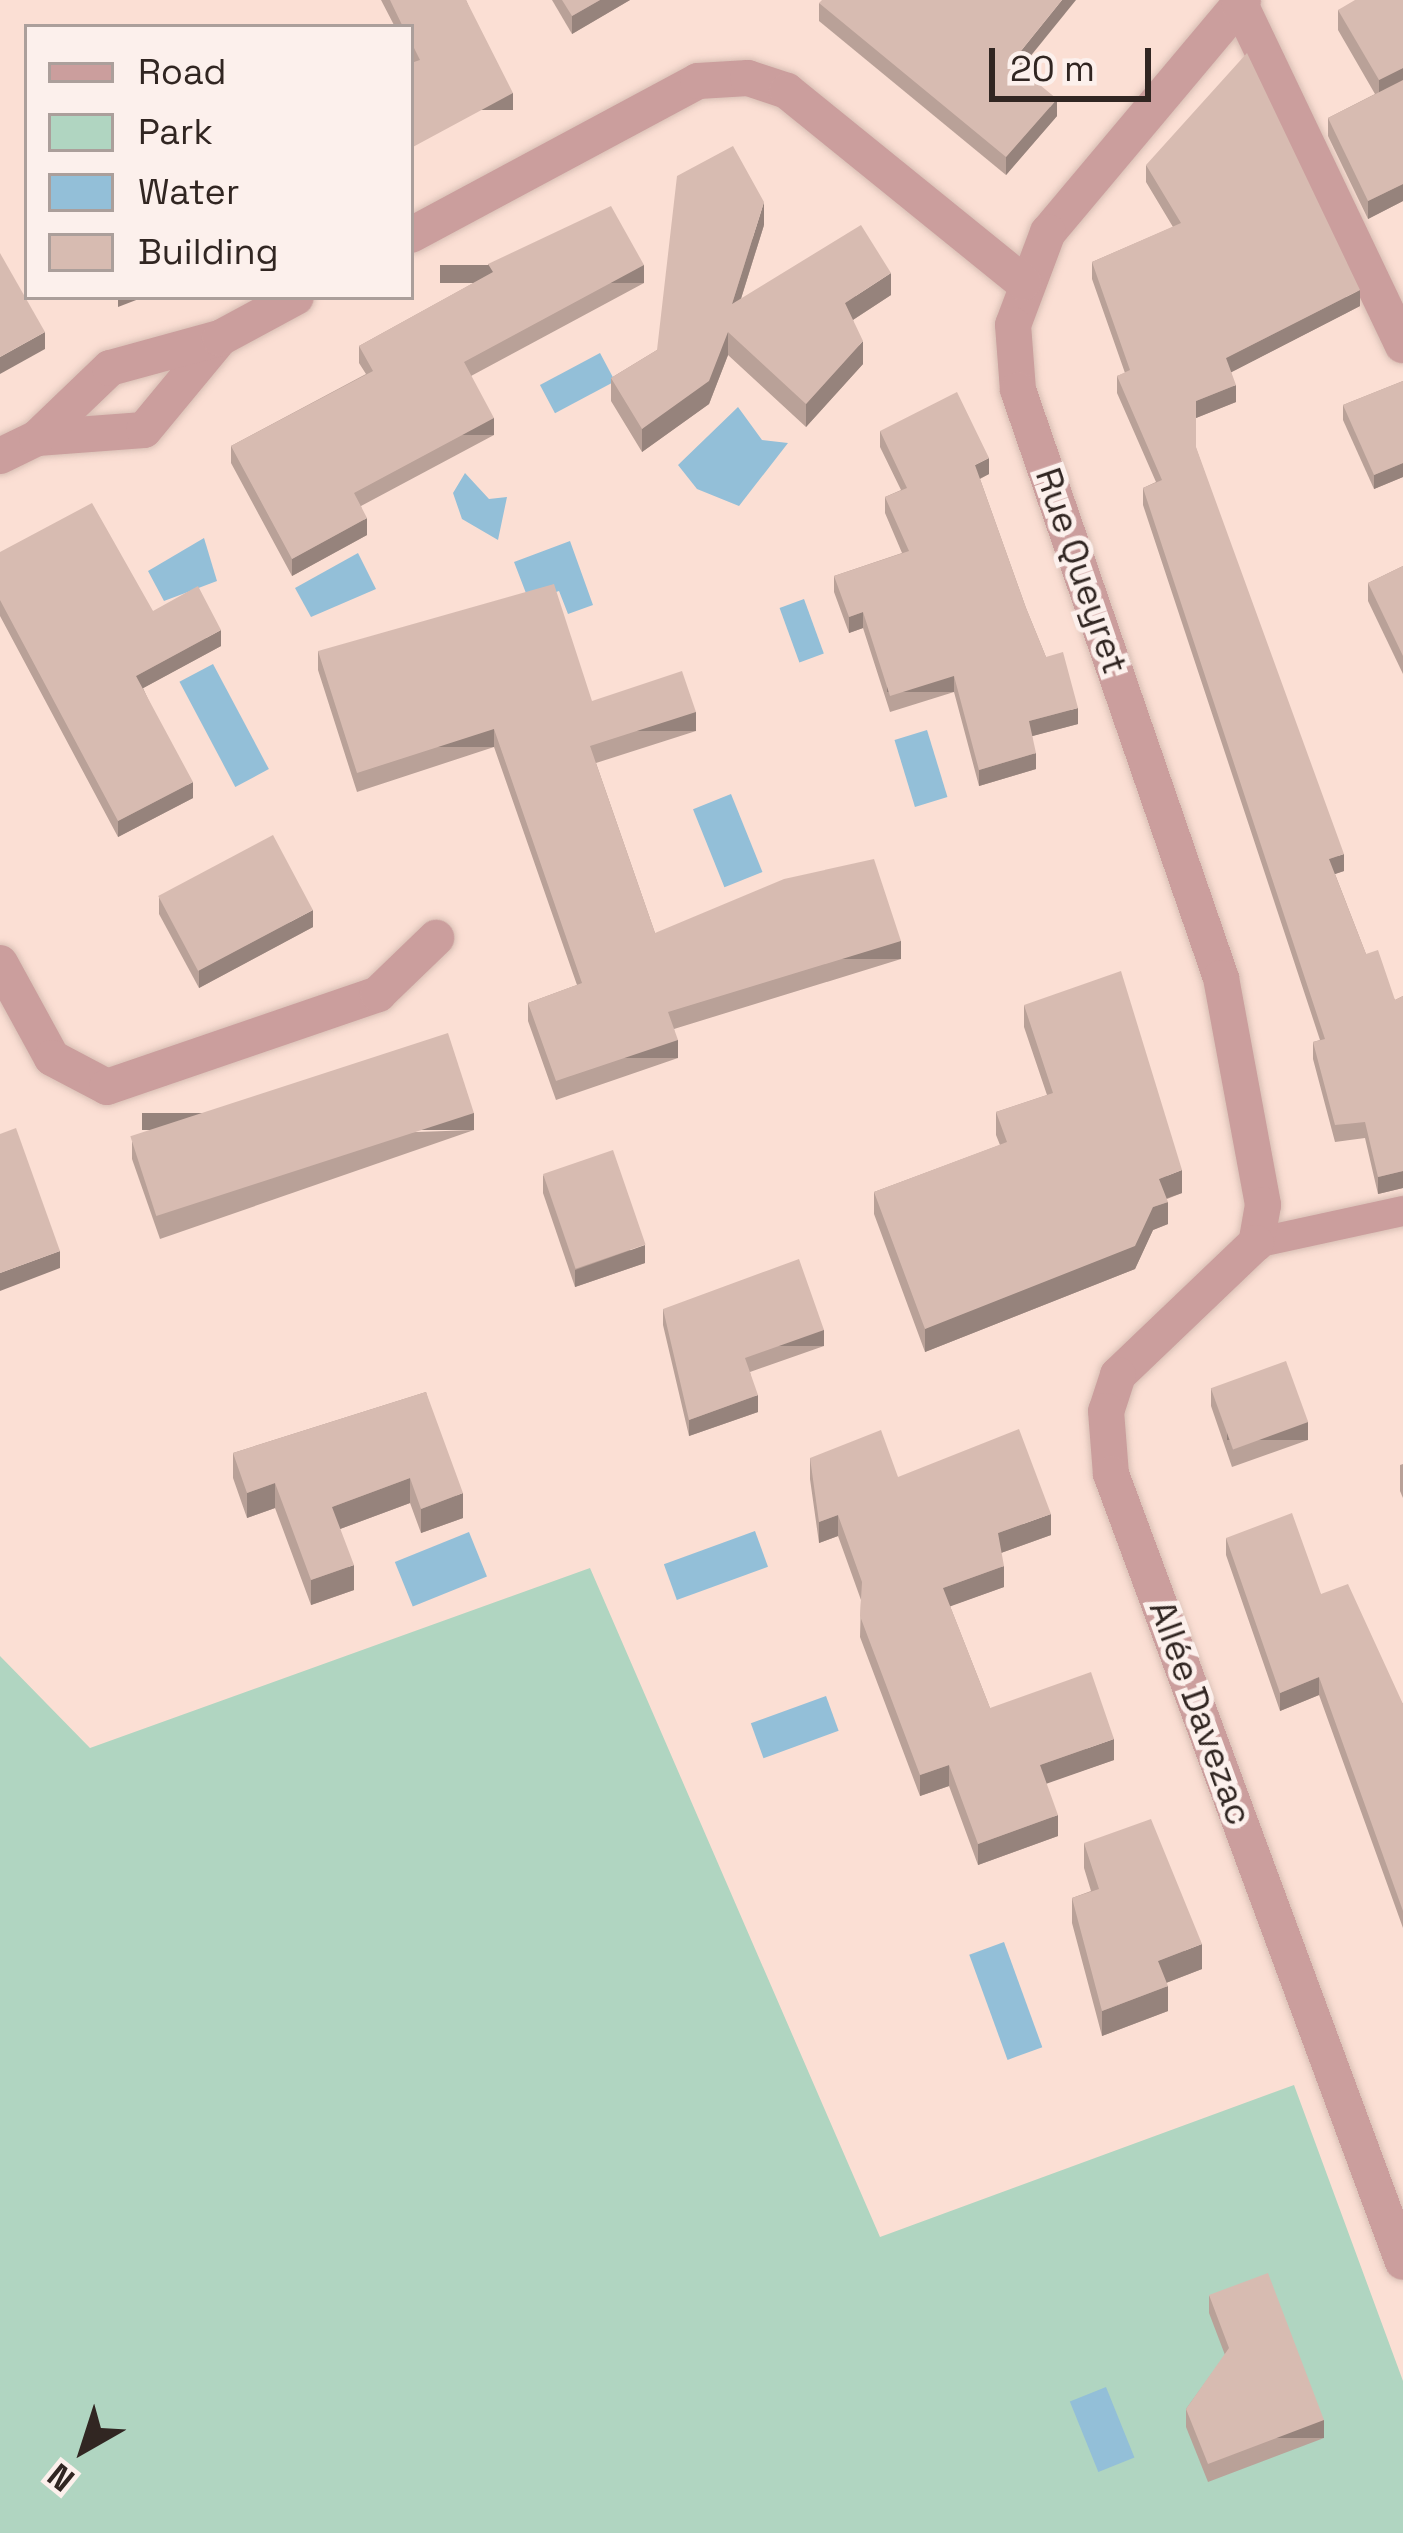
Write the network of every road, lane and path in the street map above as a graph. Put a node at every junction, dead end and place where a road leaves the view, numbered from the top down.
1 (1242, 2) edge
2 (414, 234) edge
3 (1023, 282) junction
4 (290, 300) edge
5 (220, 338) junction
6 (1403, 345) edge
7 (37, 438) junction
8 (0, 456) edge
9 (436, 938) dead end
10 (0, 963) edge
11 (1403, 1211) edge
12 (1256, 1243) junction
13 (1403, 2262) edge

1 - 3 street, Rue Queyret
1 - 6 street
2 - 3 street
3 - 12 street, Rue Queyret
4 - 5 street
5 - 7 street
5 - 7 street
7 - 8 street
9 - 10 street
11 - 12 lane
12 - 13 street, Allée Davezac

